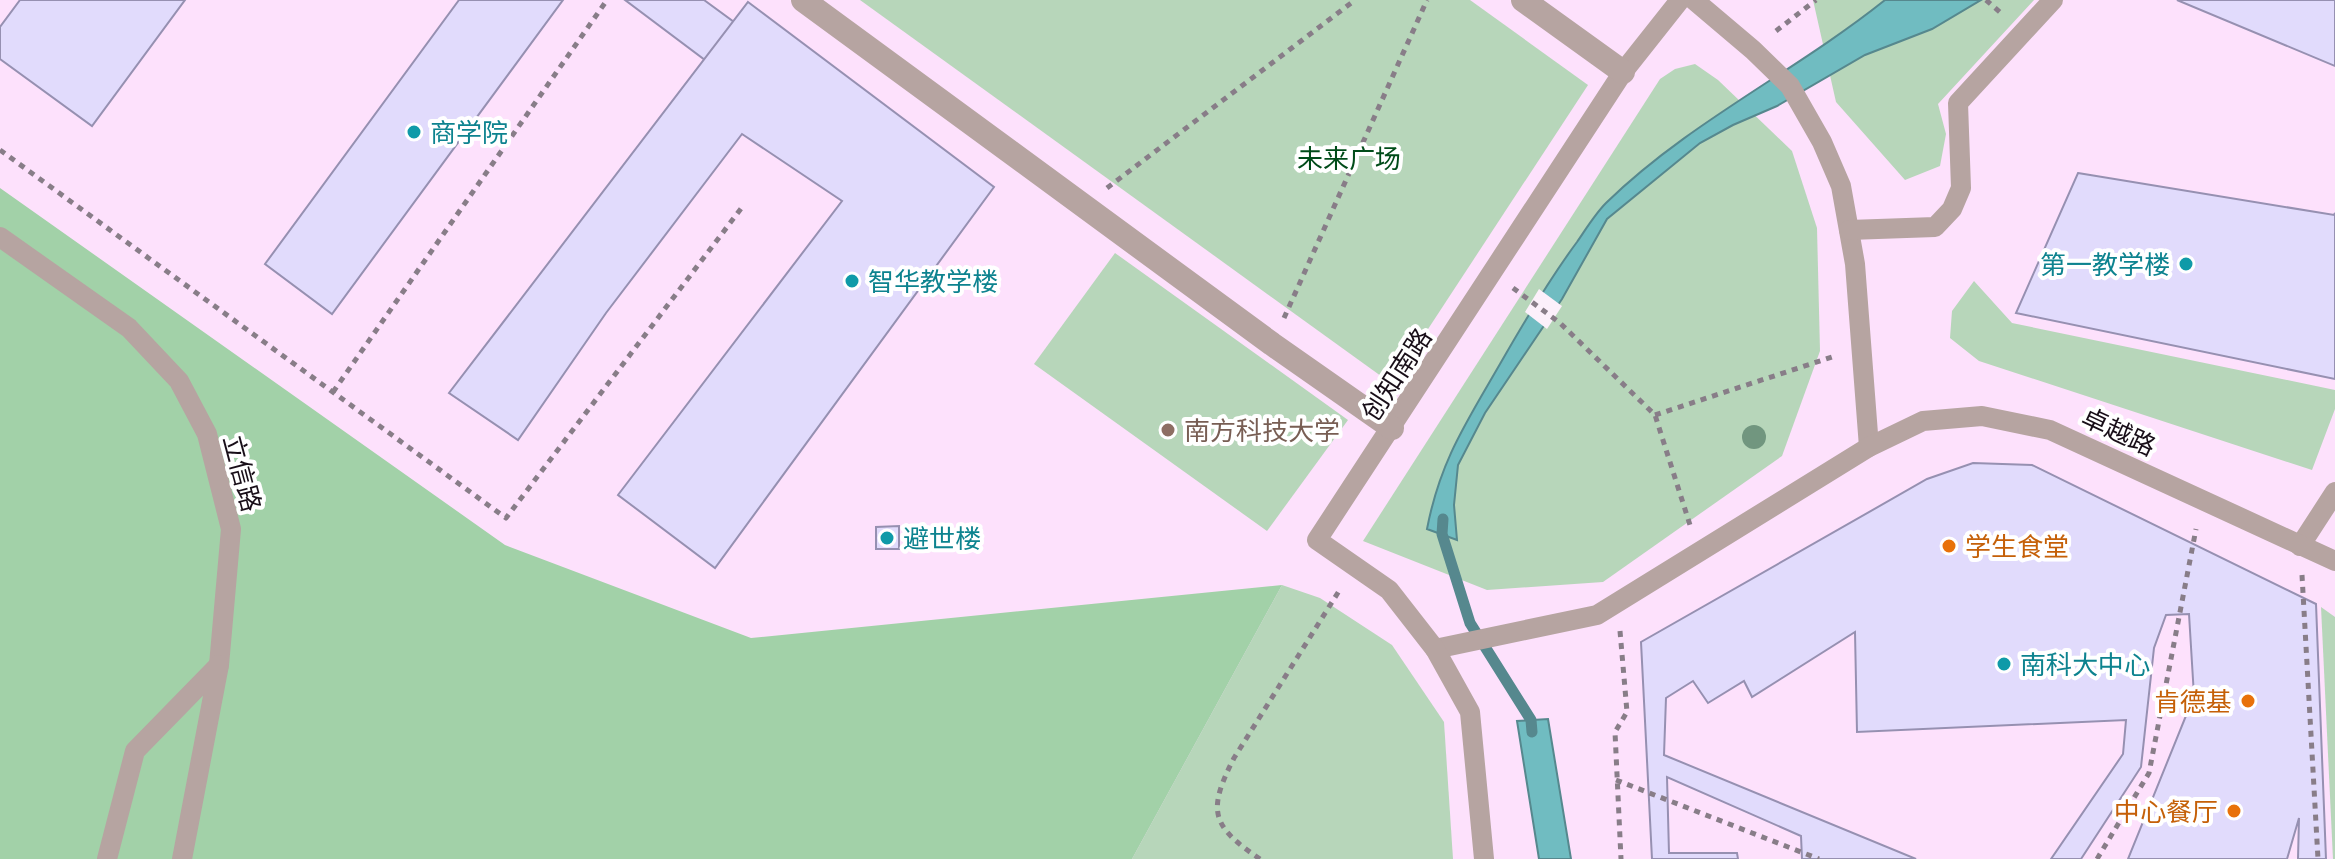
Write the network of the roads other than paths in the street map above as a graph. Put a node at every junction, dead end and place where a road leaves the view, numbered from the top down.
1 (803, 0) edge
2 (1523, 0) edge
3 (1680, 0) edge
4 (1694, 0) edge
5 (2053, 0) edge
6 (1623, 72) junction
7 (1849, 230) junction
8 (0, 237) edge
9 (1392, 428) junction
10 (1869, 447) junction
11 (2335, 492) edge
12 (2300, 546) junction
13 (2335, 561) edge
14 (1435, 649) junction
15 (219, 665) junction
16 (107, 859) edge
17 (182, 859) edge
18 (1484, 859) edge

1 - 9 street
2 - 6 street
3 - 6 lane, 创知南路
4 - 7 lane
5 - 7 lane
6 - 9 lane, 创知南路
7 - 10 lane
8 - 15 lane, 立信路
9 - 14 lane, 创知南路
10 - 12 lane, 卓越路
10 - 14 lane, 卓越路
11 - 12 lane
12 - 13 lane, 卓越路
14 - 18 lane, 创知南路
15 - 16 lane
15 - 17 lane, 立信路

